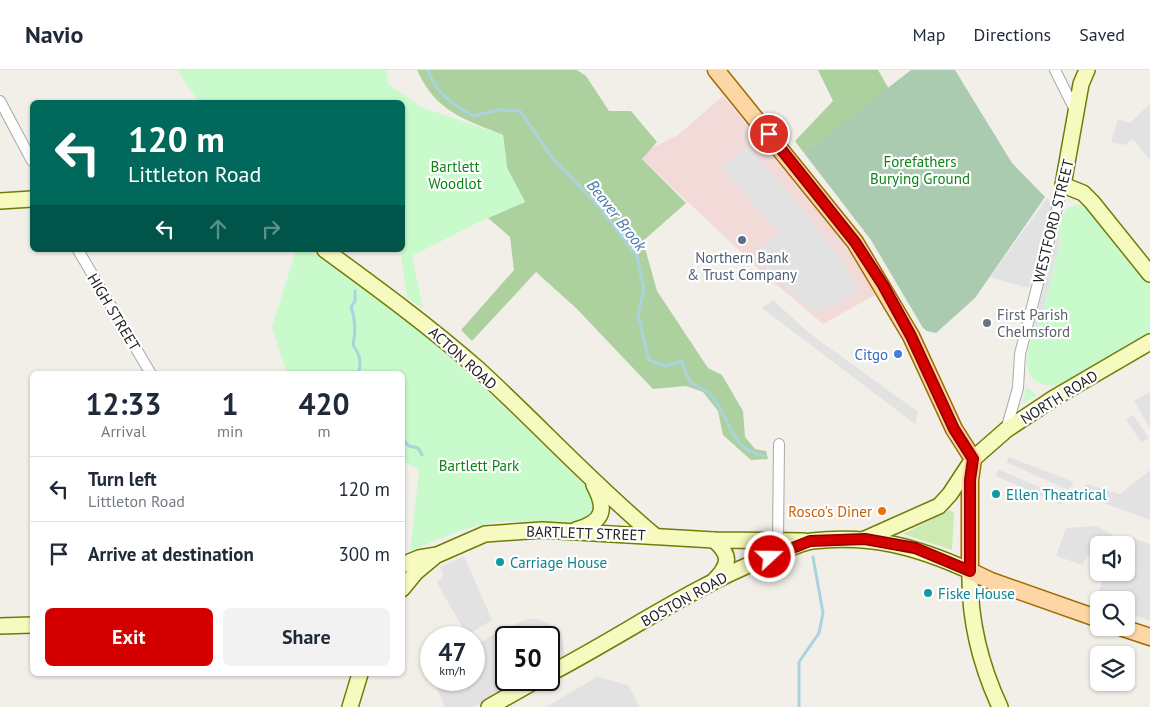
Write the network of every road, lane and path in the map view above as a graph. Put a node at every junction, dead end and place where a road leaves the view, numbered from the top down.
1 (716, 70) edge
2 (1055, 70) edge
3 (1087, 70) edge
4 (0, 101) edge
5 (1076, 110) junction
6 (30, 157) edge
7 (1063, 185) junction
8 (30, 198) edge
9 (0, 201) edge
10 (79, 252) edge
11 (328, 252) edge
12 (1150, 274) edge
13 (1150, 342) edge
14 (149, 371) edge
15 (1006, 430) junction
16 (779, 444) dead end
17 (973, 459) junction
18 (591, 479) junction
19 (572, 532) junction
20 (655, 536) junction
21 (865, 539) junction
22 (714, 540) junction
23 (778, 540) junction
24 (810, 541) junction
25 (438, 554) junction
26 (405, 564) edge
27 (970, 571) junction
28 (714, 582) junction
29 (405, 585) edge
30 (1090, 616) edge
31 (30, 625) edge
32 (0, 626) edge
33 (1135, 632) edge
34 (1150, 637) edge
35 (560, 668) edge
36 (359, 676) edge
37 (517, 691) edge
38 (350, 707) edge
39 (489, 707) edge
40 (1000, 707) edge

1 - 17 main road
2 - 5 street
3 - 5 main road, WESTFORD STREET
4 - 6 street
5 - 7 main road, WESTFORD STREET
7 - 12 main road
7 - 15 street, WESTFORD STREET
8 - 9 main road
10 - 14 street, HIGH STREET
11 - 18 main road, ACTON ROAD
13 - 15 main road, NORTH ROAD
15 - 17 main road, NORTH ROAD
16 - 23 street
17 - 21 main road, NORTH ROAD
17 - 27 main road
18 - 19 main road, ACTON ROAD
18 - 20 main road, ACTON ROAD
19 - 20 main road, BARTLETT STREET
19 - 25 main road, BARTLETT STREET
20 - 22 main road, BARTLETT STREET
21 - 24 main road, BOSTON ROAD
21 - 27 main road, BOSTON ROAD
22 - 23 main road, BARTLETT STREET
22 - 28 main road
23 - 24 main road, BARTLETT STREET
24 - 28 main road, BOSTON ROAD
25 - 26 main road, BARTLETT STREET
25 - 29 main road
27 - 30 main road
27 - 40 main road
28 - 35 main road, BOSTON ROAD
31 - 32 main road
33 - 34 main road
36 - 38 main road
37 - 39 main road

